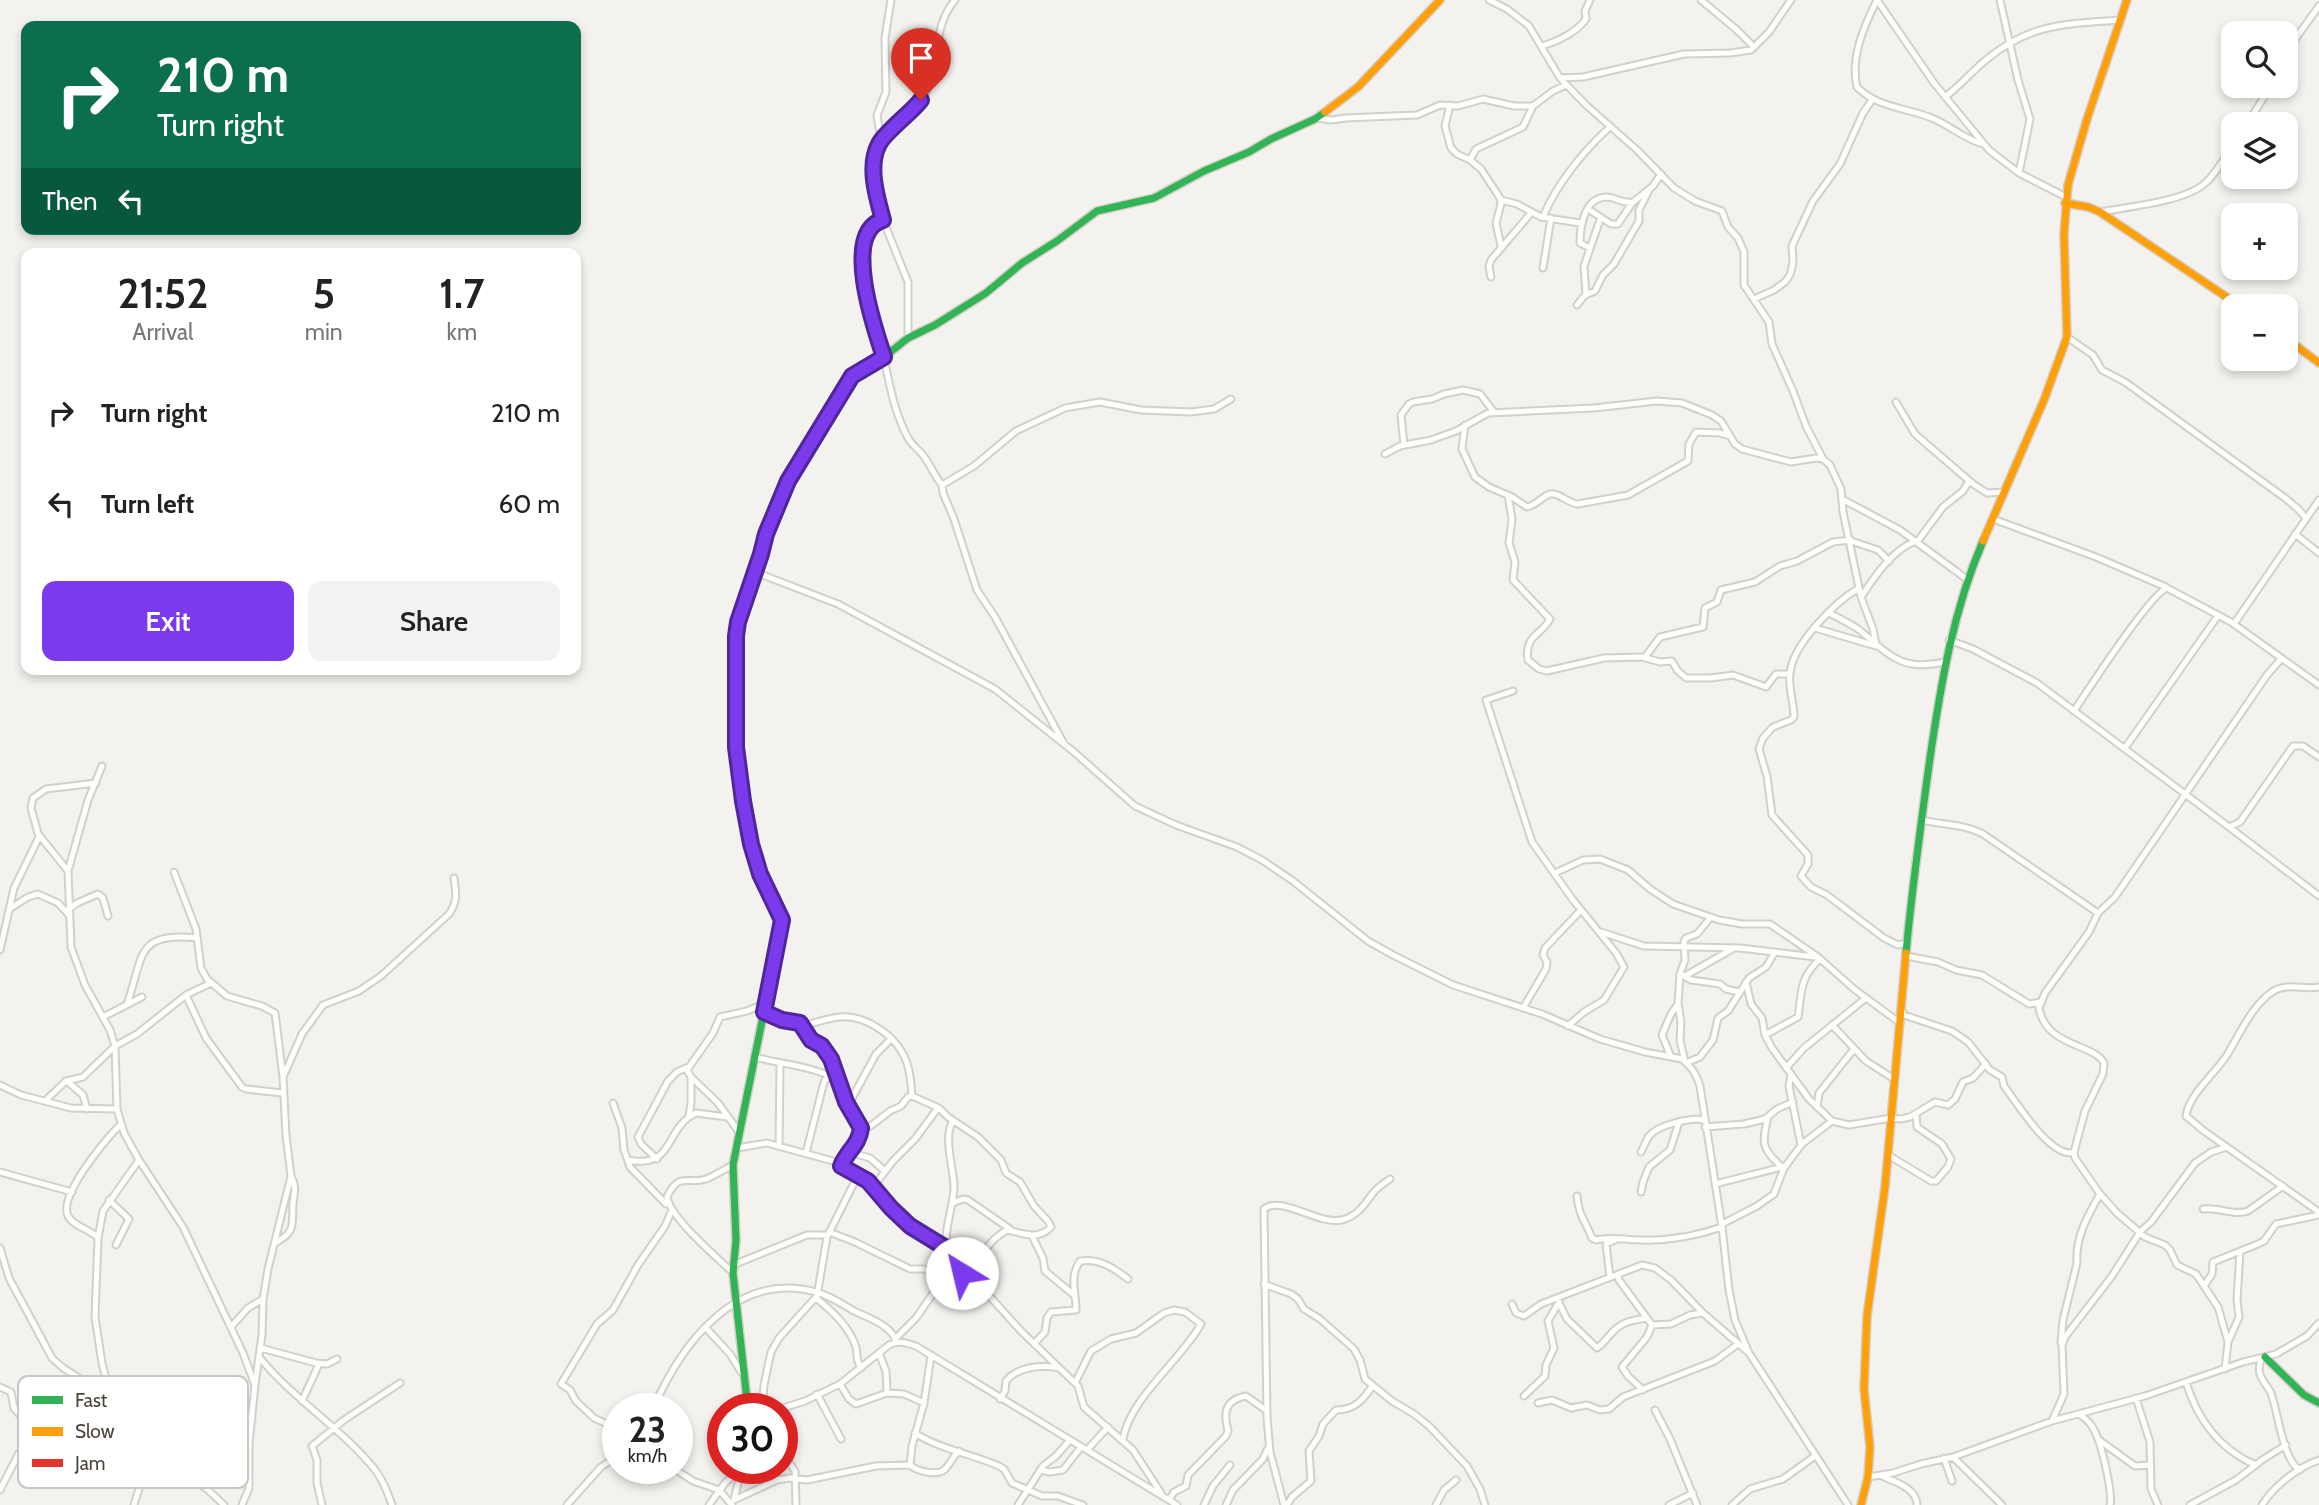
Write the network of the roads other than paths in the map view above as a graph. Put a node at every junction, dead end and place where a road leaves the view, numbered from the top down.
1 (891, 0) edge
2 (1440, 0) edge
3 (1489, 0) edge
4 (1590, 0) edge
5 (1701, 0) edge
6 (1791, 0) edge
7 (1877, 0) edge
8 (2000, 0) edge
9 (2127, 0) edge
10 (953, 1) edge
11 (2319, 6) edge
12 (2120, 20) junction
13 (2298, 35) edge
14 (2010, 43) junction
15 (1541, 46) junction
16 (1754, 47) junction
17 (1560, 78) junction
18 (1566, 85) junction
19 (1945, 97) junction
20 (1872, 100) junction
21 (1450, 105) junction
22 (1533, 106) junction
23 (1317, 118) junction
24 (1610, 127) junction
25 (879, 144) junction
26 (1984, 145) junction
27 (1470, 160) junction
28 (2221, 162) edge
29 (2019, 173) junction
30 (1661, 174) junction
31 (1649, 190) junction
32 (1501, 200) junction
33 (2065, 200) junction
34 (1633, 202) junction
35 (1588, 209) junction
36 (2100, 212) junction
37 (1531, 213) junction
38 (1543, 217) junction
39 (1601, 217) junction
40 (1551, 218) junction
41 (883, 220) junction
42 (1580, 223) junction
43 (1501, 246) junction
44 (1590, 248) junction
45 (1543, 268) dead end
46 (1491, 276) dead end
47 (2222, 294) edge
48 (1586, 295) junction
49 (1754, 299) junction
50 (1577, 305) dead end
51 (2067, 337) junction
52 (908, 338) junction
53 (2298, 347) edge
54 (884, 357) junction
55 (2319, 363) edge
56 (1231, 399) dead end
57 (1896, 402) dead end
58 (1494, 412) junction
59 (1465, 425) junction
60 (1730, 436) junction
61 (1404, 445) junction
62 (1385, 454) dead end
63 (1823, 459) junction
64 (1969, 481) junction
65 (942, 485) junction
66 (2004, 492) junction
67 (1508, 495) junction
68 (1842, 499) junction
69 (2319, 500) edge
70 (1993, 519) junction
71 (2306, 519) junction
72 (2295, 534) junction
73 (1851, 541) junction
74 (1917, 542) junction
75 (2319, 553) edge
76 (1889, 561) junction
77 (755, 572) junction
78 (1968, 580) junction
79 (1859, 588) junction
80 (2167, 588) junction
81 (1861, 597) junction
82 (1829, 613) junction
83 (2217, 617) junction
84 (2234, 624) junction
85 (1815, 628) junction
86 (1949, 640) junction
87 (1877, 645) junction
88 (1645, 657) junction
89 (2281, 659) junction
90 (1945, 662) junction
91 (1790, 674) junction
92 (2319, 685) edge
93 (1513, 691) dead end
94 (2074, 710) junction
95 (1064, 744) junction
96 (2125, 748) junction
97 (2319, 757) edge
98 (102, 766) dead end
99 (96, 783) junction
100 (2185, 793) junction
101 (1922, 820) junction
102 (2229, 827) junction
103 (39, 835) junction
104 (68, 871) junction
105 (174, 872) dead end
106 (1555, 873) junction
107 (454, 878) dead end
108 (2319, 896) edge
109 (11, 908) junction
110 (1581, 910) junction
111 (69, 912) junction
112 (2098, 913) junction
113 (108, 916) dead end
114 (1711, 917) junction
115 (1601, 932) junction
116 (197, 938) junction
117 (1907, 943) junction
118 (1685, 946) junction
119 (1734, 948) junction
120 (0, 950) edge
121 (1775, 952) junction
122 (1906, 956) junction
123 (1819, 958) junction
124 (1683, 975) junction
125 (1746, 982) junction
126 (211, 984) junction
127 (2319, 987) edge
128 (1739, 992) junction
129 (186, 995) junction
130 (142, 997) dead end
131 (1866, 998) junction
132 (2040, 1002) junction
133 (127, 1004) junction
134 (1678, 1004) junction
135 (765, 1007) junction
136 (1523, 1008) junction
137 (1902, 1010) junction
138 (103, 1017) junction
139 (1900, 1023) junction
140 (1832, 1025) junction
141 (803, 1026) junction
142 (1568, 1026) junction
143 (1765, 1035) junction
144 (891, 1039) junction
145 (114, 1046) junction
146 (1854, 1049) junction
147 (755, 1057) junction
148 (1671, 1057) junction
149 (1686, 1062) junction
150 (780, 1064) junction
151 (1986, 1065) junction
152 (688, 1067) junction
153 (1786, 1068) junction
154 (837, 1072) junction
155 (1791, 1075) junction
156 (830, 1076) junction
157 (283, 1077) junction
158 (691, 1077) junction
159 (1894, 1079) junction
160 (67, 1080) junction
161 (0, 1085) edge
162 (282, 1094) junction
163 (912, 1096) junction
164 (45, 1101) junction
165 (1793, 1102) junction
166 (612, 1103) dead end
167 (849, 1106) junction
168 (1816, 1107) junction
169 (938, 1108) junction
170 (87, 1109) junction
171 (117, 1109) junction
172 (1916, 1114) junction
173 (689, 1117) junction
174 (728, 1117) junction
175 (1768, 1117) junction
176 (1891, 1118) junction
177 (1704, 1120) junction
178 (953, 1121) junction
179 (1832, 1121) junction
180 (1679, 1122) junction
181 (121, 1124) junction
182 (1705, 1128) junction
183 (861, 1131) junction
184 (739, 1132) junction
185 (1801, 1145) junction
186 (779, 1146) junction
187 (2227, 1147) junction
188 (737, 1148) junction
189 (849, 1152) junction
190 (1641, 1152) dead end
191 (806, 1153) junction
192 (2073, 1153) junction
193 (1888, 1155) junction
194 (657, 1159) junction
195 (139, 1160) junction
196 (628, 1160) junction
197 (733, 1165) junction
198 (841, 1166) junction
199 (1784, 1166) junction
200 (885, 1171) junction
201 (0, 1172) edge
202 (858, 1175) junction
203 (291, 1176) junction
204 (1390, 1179) dead end
205 (1715, 1184) junction
206 (873, 1186) junction
207 (2283, 1186) junction
208 (72, 1192) junction
209 (1642, 1192) dead end
210 (2100, 1194) junction
211 (1577, 1196) dead end
212 (109, 1200) junction
213 (953, 1203) junction
214 (671, 1209) junction
215 (2203, 1209) dead end
216 (2319, 1213) edge
217 (1722, 1225) junction
218 (1012, 1230) junction
219 (2140, 1232) junction
220 (829, 1234) junction
221 (1032, 1236) junction
222 (98, 1238) junction
223 (1617, 1238) junction
224 (275, 1243) junction
225 (116, 1245) dead end
226 (0, 1248) edge
227 (949, 1250) junction
228 (2240, 1252) junction
229 (733, 1269) junction
230 (962, 1273) junction
231 (1618, 1273) junction
232 (945, 1276) junction
233 (1610, 1277) junction
234 (1128, 1279) dead end
235 (975, 1280) junction
236 (1264, 1284) junction
237 (2204, 1286) junction
238 (1569, 1294) junction
239 (817, 1295) junction
240 (1074, 1295) junction
241 (263, 1299) junction
242 (736, 1301) junction
243 (1559, 1303) junction
244 (1512, 1304) dead end
245 (1703, 1313) junction
246 (1647, 1318) junction
247 (2319, 1322) edge
248 (1652, 1325) junction
249 (231, 1327) junction
250 (706, 1328) junction
251 (896, 1340) junction
252 (2228, 1342) junction
253 (1034, 1344) junction
254 (1738, 1344) junction
255 (2062, 1346) junction
256 (261, 1348) junction
257 (878, 1353) junction
258 (1749, 1353) junction
259 (931, 1356) junction
260 (260, 1357) junction
261 (2263, 1357) junction
262 (337, 1359) dead end
263 (319, 1364) junction
264 (861, 1368) junction
265 (1059, 1368) junction
266 (2225, 1369) junction
267 (74, 1376) edge
268 (105, 1376) edge
269 (743, 1376) junction
270 (2186, 1382) junction
271 (400, 1383) dead end
272 (1075, 1383) junction
273 (840, 1384) junction
274 (255, 1385) junction
275 (1373, 1385) junction
276 (0, 1387) edge
277 (1643, 1390) junction
278 (661, 1393) edge
279 (746, 1393) edge
280 (763, 1393) edge
281 (887, 1393) junction
282 (817, 1394) junction
283 (1524, 1396) dead end
284 (2136, 1398) junction
285 (1000, 1399) junction
286 (302, 1401) junction
287 (2316, 1402) edge
288 (798, 1403) edge
289 (924, 1403) junction
290 (1538, 1403) dead end
291 (2319, 1409) edge
292 (1655, 1410) dead end
293 (1267, 1411) junction
294 (18, 1413) edge
295 (2079, 1414) junction
296 (248, 1418) edge
297 (251, 1420) junction
298 (2052, 1421) junction
299 (602, 1422) edge
300 (1108, 1427) junction
301 (333, 1428) junction
302 (915, 1433) junction
303 (841, 1439) dead end
304 (2099, 1439) junction
305 (1070, 1440) junction
306 (1123, 1440) junction
307 (249, 1444) joint
308 (2286, 1445) junction
309 (1269, 1446) junction
310 (1084, 1448) junction
311 (960, 1451) junction
312 (18, 1454) edge
313 (1815, 1456) junction
314 (1953, 1457) junction
315 (1944, 1458) junction
316 (2319, 1460) edge
317 (910, 1465) junction
318 (1230, 1465) dead end
319 (2151, 1465) junction
320 (2256, 1465) junction
321 (602, 1466) edge
322 (1040, 1470) junction
323 (2300, 1470) junction
324 (1882, 1476) junction
325 (1868, 1477) junction
326 (798, 1478) edge
327 (1456, 1480) dead end
328 (693, 1481) edge
329 (1952, 1481) dead end
330 (725, 1484) edge
331 (737, 1484) edge
332 (766, 1484) edge
333 (796, 1484) edge
334 (139, 1488) edge
335 (1027, 1488) junction
336 (207, 1489) edge
337 (0, 1490) edge
338 (719, 1490) junction
339 (1693, 1493) junction
340 (1163, 1496) junction
341 (1169, 1500) junction
342 (731, 1503) edge
343 (1283, 1504) edge
344 (134, 1505) edge
345 (224, 1505) edge
346 (242, 1505) edge
347 (322, 1505) edge
348 (392, 1505) edge
349 (567, 1505) edge
350 (709, 1505) edge
351 (796, 1505) edge
352 (1018, 1505) edge
353 (1083, 1505) edge
354 (1177, 1505) edge
355 (1204, 1505) edge
356 (1226, 1505) edge
357 (1436, 1505) edge
358 (1485, 1505) edge
359 (1669, 1505) edge
360 (1698, 1505) edge
361 (1732, 1505) edge
362 (1848, 1505) edge
363 (1861, 1505) edge
364 (1917, 1505) edge
365 (2002, 1505) edge
366 (2110, 1505) edge
367 (2158, 1505) edge
368 (2190, 1505) edge
369 (2262, 1505) edge

1 - 25 street
2 - 23 street
3 - 15 street
4 - 15 street
5 - 16 street
6 - 16 street
7 - 19 street
7 - 20 street
8 - 14 street
9 - 12 street
10 - 25 street
11 - 13 street
12 - 14 street
12 - 33 street
14 - 19 street
14 - 29 street
15 - 17 street
16 - 17 street
17 - 18 street
18 - 22 street
18 - 24 street
19 - 26 street
20 - 26 street
20 - 49 street
21 - 22 street
21 - 23 street
21 - 27 street
22 - 27 street
23 - 52 street
24 - 30 street
24 - 38 street
25 - 41 street
26 - 29 street
27 - 32 street
28 - 36 street
29 - 33 street
30 - 31 street
30 - 49 street
31 - 34 street
31 - 48 street
32 - 37 street
32 - 43 street
33 - 36 street
33 - 51 street
34 - 35 street
34 - 39 street
35 - 39 street
35 - 42 street
36 - 47 street
37 - 38 street
37 - 43 street
38 - 40 street
39 - 44 street
40 - 42 street
40 - 45 street
41 - 52 street
41 - 54 street
42 - 44 street
43 - 46 street
44 - 48 street
48 - 50 street
49 - 63 street
51 - 66 street
51 - 71 street
52 - 54 street
53 - 55 street
54 - 65 street
54 - 77 street
56 - 65 street
57 - 64 street
58 - 59 street
58 - 60 street
58 - 61 street
59 - 61 street
59 - 67 street
60 - 63 street
60 - 67 street
61 - 62 street
63 - 68 street
64 - 66 street
64 - 74 street
65 - 95 street
66 - 70 street
67 - 88 street
68 - 73 street
68 - 74 street
69 - 71 street
70 - 78 street
70 - 80 street
71 - 72 street
72 - 75 street
72 - 84 street
73 - 76 street
73 - 79 street
73 - 88 street
74 - 76 street
74 - 78 street
76 - 81 street
77 - 95 street
77 - 135 street
78 - 86 street
79 - 81 street
79 - 82 street
80 - 83 street
80 - 94 street
81 - 87 street
82 - 85 street
82 - 87 street
83 - 84 street
83 - 96 street
84 - 89 street
85 - 87 street
85 - 91 street
86 - 90 street
86 - 94 street
87 - 90 street
88 - 91 street
89 - 92 street
89 - 100 street
90 - 101 street
91 - 117 street
93 - 106 street
94 - 96 street
95 - 136 street
96 - 100 street
97 - 102 street
98 - 99 street
99 - 103 street
99 - 104 street
100 - 102 street
100 - 112 street
101 - 112 street
101 - 117 street
102 - 108 street
103 - 104 street
103 - 109 street
104 - 111 street
105 - 116 street
106 - 110 street
106 - 114 street
107 - 157 street
109 - 111 street
109 - 120 street
110 - 115 street
110 - 136 street
111 - 113 street
111 - 138 street
112 - 132 street
114 - 118 street
114 - 123 street
115 - 118 street
115 - 142 street
116 - 126 street
116 - 133 street
117 - 122 street
118 - 119 street
118 - 124 street
119 - 121 street
119 - 124 street
121 - 123 street
121 - 125 street
122 - 132 street
122 - 137 street
123 - 131 street
123 - 143 street
124 - 128 street
124 - 134 street
125 - 128 street
125 - 143 street
126 - 129 street
126 - 157 street
127 - 187 street
128 - 149 street
129 - 145 street
129 - 162 street
130 - 133 street
131 - 139 street
131 - 140 street
132 - 192 street
133 - 138 street
134 - 148 street
134 - 149 street
135 - 141 street
135 - 147 street
135 - 152 street
136 - 142 street
137 - 139 street
137 - 151 street
138 - 145 street
139 - 159 street
140 - 146 street
140 - 153 street
141 - 144 street
141 - 154 street
142 - 148 street
143 - 153 street
144 - 163 street
144 - 167 street
145 - 160 street
145 - 171 street
146 - 159 street
146 - 168 street
147 - 150 street
147 - 184 street
148 - 149 street
149 - 177 street
150 - 156 street
150 - 186 street
151 - 172 street
151 - 192 street
152 - 158 street
152 - 194 street
153 - 155 street
154 - 156 street
154 - 167 street
155 - 165 street
155 - 168 street
156 - 191 street
157 - 162 street
158 - 173 street
158 - 174 street
159 - 176 street
160 - 164 street
160 - 170 street
161 - 164 street
162 - 203 street
163 - 169 street
163 - 183 street
164 - 170 street
165 - 175 street
165 - 185 street
166 - 196 street
167 - 183 street
168 - 179 street
169 - 178 street
169 - 200 street
170 - 171 street
171 - 181 street
172 - 176 street
172 - 193 street
173 - 174 street
173 - 194 street
174 - 184 street
175 - 182 street
175 - 199 street
176 - 179 street
176 - 193 street
177 - 180 street
177 - 182 street
178 - 213 street
178 - 221 street
179 - 185 street
180 - 190 street
180 - 209 street
181 - 195 street
181 - 208 street
182 - 205 street
183 - 189 street
184 - 188 street
185 - 199 street
186 - 188 street
186 - 191 street
187 - 207 street
187 - 219 street
188 - 197 street
189 - 198 street
189 - 200 street
191 - 198 street
192 - 210 street
193 - 325 street
194 - 196 street
195 - 212 street
195 - 249 street
196 - 214 street
197 - 214 street
197 - 229 street
198 - 202 street
199 - 205 street
199 - 217 street
200 - 206 street
201 - 208 street
202 - 206 street
202 - 220 street
203 - 224 street
203 - 224 street
204 - 236 street
205 - 217 street
206 - 227 street
207 - 215 street
207 - 216 street
208 - 222 street
210 - 219 street
210 - 255 street
211 - 223 street
212 - 222 street
212 - 225 street
213 - 218 street
213 - 227 street
214 - 229 street
214 - 299 street
216 - 228 street
217 - 223 street
217 - 258 street
218 - 221 street
218 - 235 street
219 - 237 street
219 - 255 street
220 - 229 street
220 - 232 street
220 - 239 street
221 - 240 street
222 - 268 street
223 - 233 street
224 - 241 street
226 - 267 street
227 - 230 street
228 - 237 street
228 - 252 street
229 - 242 street
230 - 232 street
230 - 235 street
231 - 233 street
231 - 245 street
231 - 246 street
232 - 251 street
233 - 238 street
234 - 240 street
235 - 253 street
236 - 275 street
236 - 293 street
237 - 252 street
238 - 243 street
238 - 244 street
239 - 242 street
239 - 251 street
239 - 264 street
239 - 280 street
240 - 253 street
241 - 249 street
241 - 256 street
242 - 250 street
242 - 269 street
243 - 246 street
243 - 283 street
245 - 248 street
245 - 254 street
246 - 248 street
247 - 261 street
248 - 277 street
249 - 274 street
250 - 269 street
250 - 278 street
251 - 257 street
251 - 259 street
252 - 266 street
253 - 265 street
254 - 258 street
254 - 277 street
255 - 298 street
256 - 260 street
256 - 263 street
257 - 264 street
257 - 281 street
258 - 313 street
259 - 285 street
259 - 289 street
260 - 274 street
260 - 286 street
261 - 266 street
261 - 287 street
261 - 308 street
262 - 263 street
263 - 286 street
264 - 273 street
265 - 272 street
265 - 285 street
266 - 270 street
269 - 279 street
270 - 284 street
270 - 320 street
271 - 301 street
272 - 300 street
272 - 306 street
273 - 281 street
273 - 282 street
274 - 297 street
275 - 343 street
275 - 358 street
276 - 294 street
277 - 290 street
281 - 289 street
282 - 288 street
282 - 303 street
284 - 295 street
284 - 319 street
285 - 305 street
286 - 301 street
287 - 291 street
289 - 302 street
292 - 339 street
293 - 309 street
293 - 341 street
295 - 298 street
295 - 304 street
296 - 297 street
297 - 307 street
298 - 314 street
300 - 306 street
300 - 310 street
301 - 347 street
301 - 348 street
302 - 311 street
302 - 317 street
304 - 319 street
304 - 366 street
305 - 310 street
305 - 322 street
306 - 340 street
307 - 346 street
308 - 320 street
308 - 323 street
309 - 343 street
309 - 356 street
310 - 322 street
310 - 340 street
311 - 317 street
311 - 335 street
312 - 337 street
313 - 361 street
313 - 362 street
314 - 315 street
314 - 365 street
315 - 324 street
315 - 329 street
316 - 323 street
317 - 326 street
318 - 355 street
319 - 367 street
320 - 368 street
321 - 349 street
322 - 335 street
323 - 369 street
324 - 325 street
324 - 364 street
325 - 363 street
327 - 357 street
328 - 338 street
330 - 338 street
331 - 342 street
332 - 342 street
333 - 351 street
334 - 344 street
335 - 352 street
335 - 353 street
336 - 345 street
338 - 342 street
338 - 350 street
339 - 359 street
339 - 360 street
340 - 341 street
341 - 354 street

